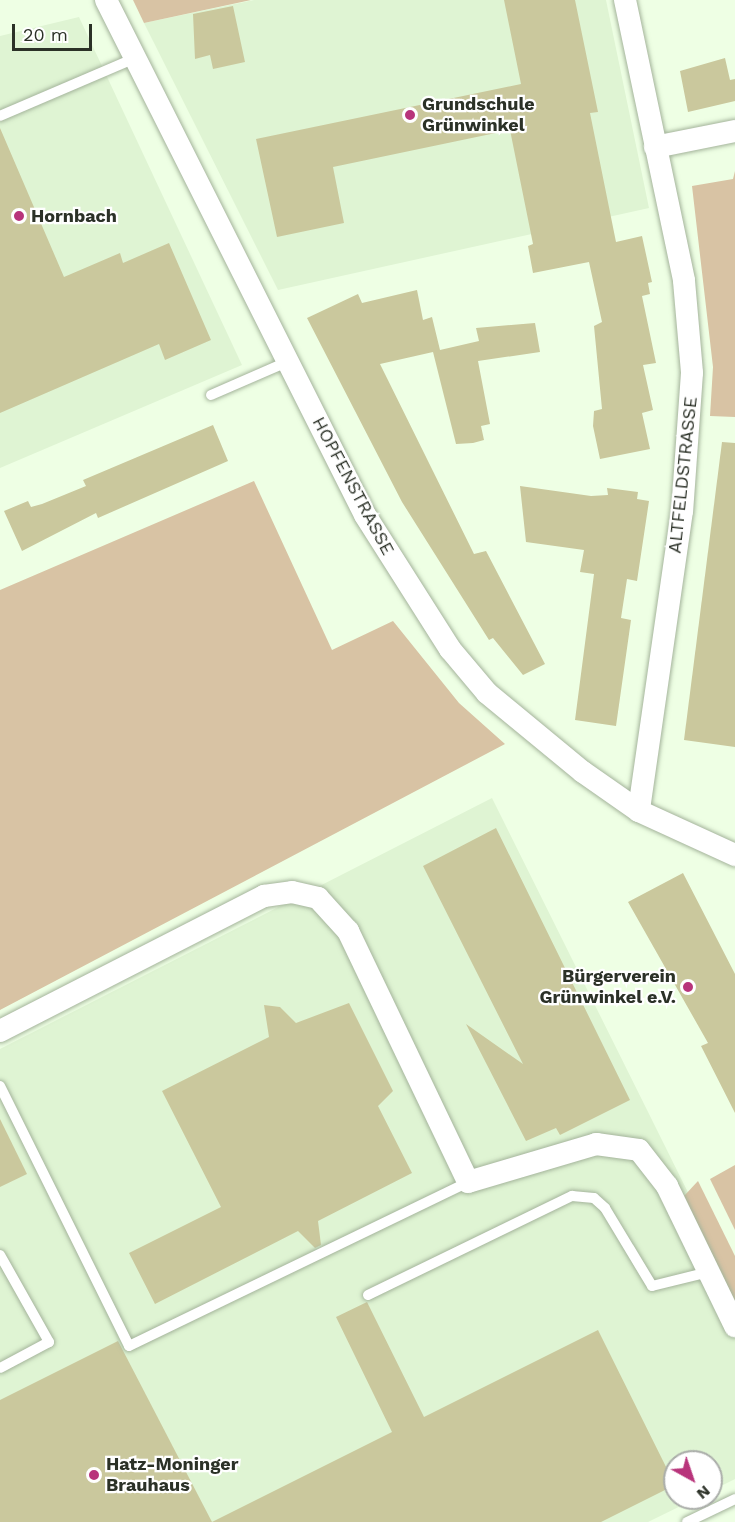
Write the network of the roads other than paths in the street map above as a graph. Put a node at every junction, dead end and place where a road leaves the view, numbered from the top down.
1 (106, 0) edge
2 (625, 0) edge
3 (133, 59) junction
4 (0, 116) edge
5 (735, 131) edge
6 (655, 147) junction
7 (287, 362) junction
8 (211, 394) dead end
9 (639, 811) junction
10 (735, 855) edge
11 (0, 1031) edge
12 (0, 1086) edge
13 (468, 1182) junction
14 (0, 1255) edge
15 (709, 1272) junction
16 (368, 1295) dead end
17 (735, 1326) edge
18 (0, 1368) edge
19 (735, 1499) edge
20 (687, 1522) edge

1 - 3 street, HOPFENSTRASSE
2 - 6 street, ALTFELDSTRASSE
3 - 4 lane
3 - 7 street, HOPFENSTRASSE
5 - 6 street
6 - 9 street, ALTFELDSTRASSE
7 - 8 lane
7 - 9 street, HOPFENSTRASSE
9 - 10 street, HOPFENSTRASSE
11 - 13 street
12 - 13 lane
13 - 15 street
14 - 18 lane
15 - 16 lane
15 - 17 street
19 - 20 lane

